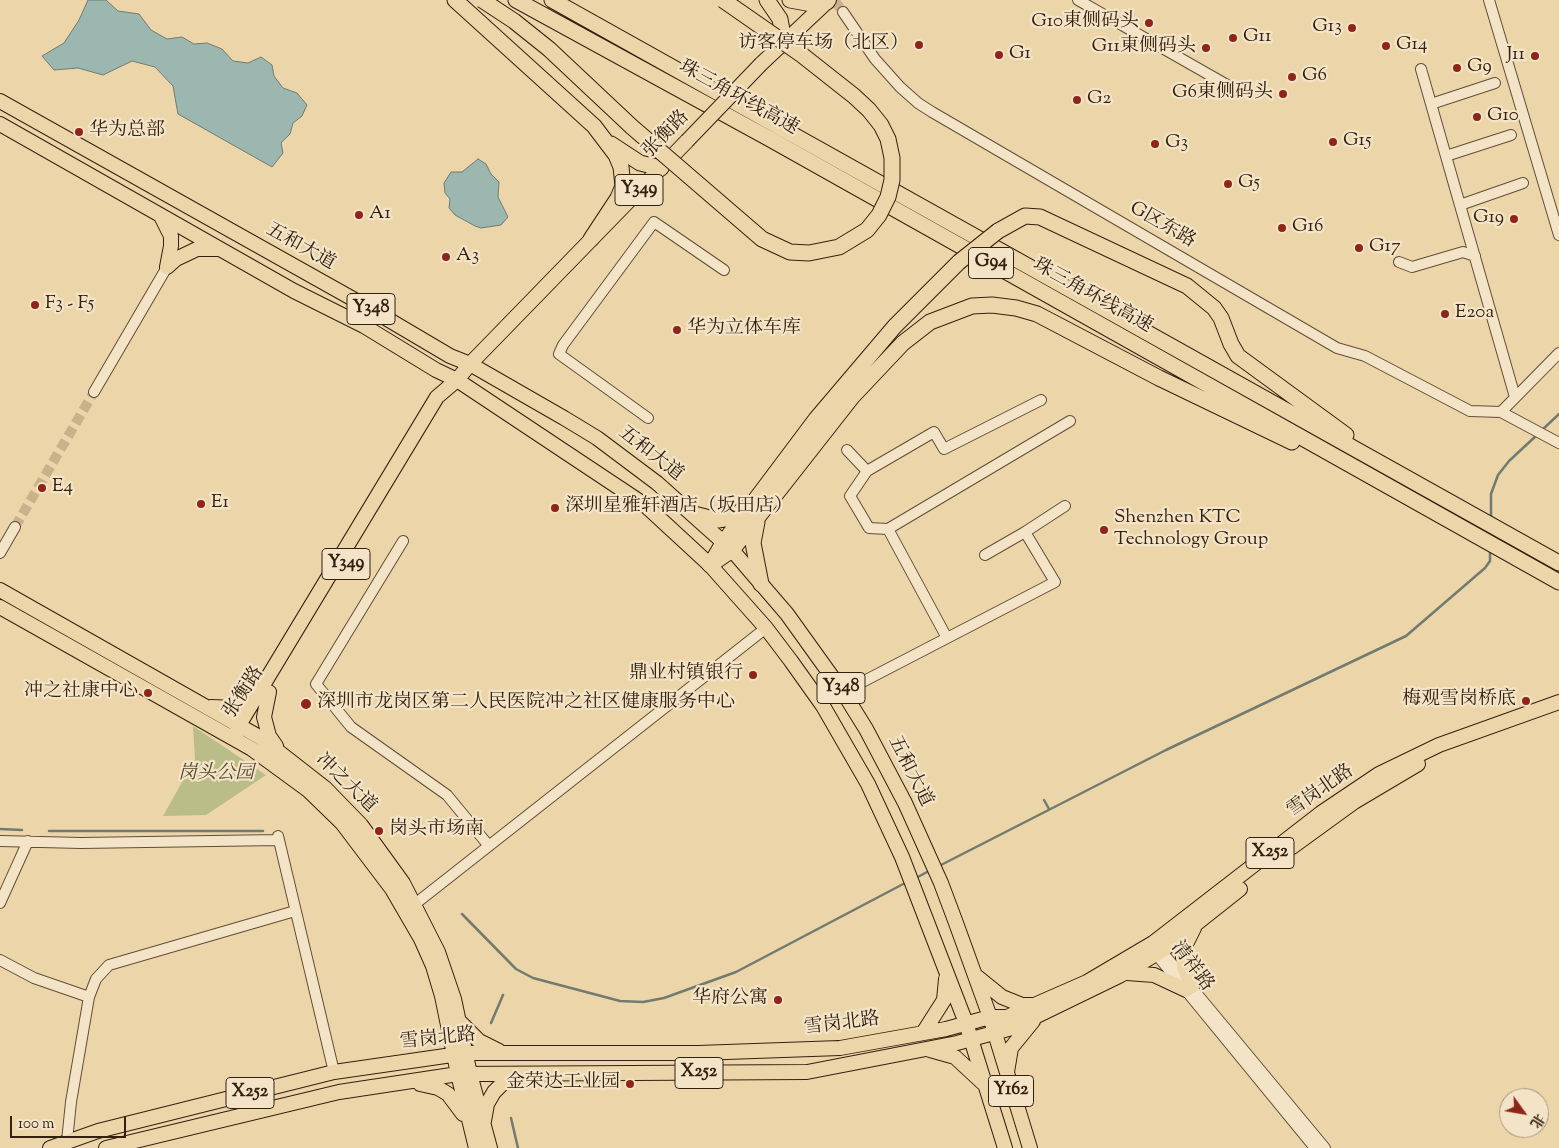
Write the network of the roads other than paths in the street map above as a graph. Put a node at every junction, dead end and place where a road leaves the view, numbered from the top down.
1 (455, 0) edge
2 (482, 0) edge
3 (516, 0) edge
4 (552, 0) edge
5 (723, 0) edge
6 (767, 0) edge
7 (790, 0) edge
8 (1078, 0) edge
9 (1489, 0) edge
10 (828, 1) edge
11 (843, 12) tunnel mouth
12 (780, 46) junction
13 (1421, 69) dead end
14 (1495, 83) dead end
15 (1236, 90) dead end
16 (0, 101) edge
17 (1431, 104) junction
18 (0, 124) edge
19 (1511, 135) dead end
20 (608, 142) junction
21 (1446, 156) junction
22 (660, 168) junction
23 (1524, 183) dead end
24 (1460, 205) junction
25 (1556, 208) edge
26 (161, 215) junction
27 (1559, 235) edge
28 (591, 239) junction
29 (221, 250) junction
30 (1475, 256) junction
31 (1399, 262) dead end
32 (167, 267) junction
33 (724, 270) dead end
34 (1559, 353) edge
35 (470, 364) junction
36 (455, 383) junction
37 (94, 392) tunnel mouth
38 (1515, 396) junction
39 (1041, 400) dead end
40 (835, 407) junction
41 (1501, 412) junction
42 (648, 418) dead end
43 (1070, 421) dead end
44 (1557, 442) edge
45 (846, 450) dead end
46 (867, 471) junction
47 (1405, 477) junction
48 (1398, 491) junction
49 (759, 505) junction
50 (1065, 506) dead end
51 (694, 514) junction
52 (15, 527) tunnel mouth
53 (888, 529) junction
54 (1025, 532) junction
55 (403, 541) dead end
56 (728, 547) junction
57 (0, 553) edge
58 (985, 555) dead end
59 (1559, 563) edge
60 (710, 566) junction
61 (1559, 582) edge
62 (762, 584) junction
63 (0, 590) edge
64 (0, 607) edge
65 (766, 628) junction
66 (947, 638) junction
67 (265, 690) junction
68 (843, 692) junction
69 (1559, 702) edge
70 (204, 705) junction
71 (1559, 711) edge
72 (243, 727) junction
73 (235, 739) junction
74 (280, 751) junction
75 (28, 840) junction
76 (0, 841) edge
77 (489, 846) junction
78 (0, 903) edge
79 (415, 904) junction
80 (295, 911) junction
81 (1199, 922) junction
82 (1157, 949) junction
83 (0, 960) edge
84 (947, 973) junction
85 (975, 974) junction
86 (1121, 974) junction
87 (1189, 988) junction
88 (89, 997) junction
89 (1037, 1011) junction
90 (990, 1017) junction
91 (459, 1020) junction
92 (966, 1023) junction
93 (924, 1033) junction
94 (994, 1033) junction
95 (970, 1040) junction
96 (927, 1050) junction
97 (460, 1054) junction
98 (510, 1054) junction
99 (334, 1072) junction
100 (464, 1074) junction
101 (524, 1074) junction
102 (1007, 1075) junction
103 (402, 1083) junction
104 (984, 1083) junction
105 (477, 1126) junction
106 (67, 1141) junction
107 (50, 1148) edge
108 (106, 1148) edge
109 (476, 1148) edge
110 (490, 1148) edge
111 (1005, 1148) edge
112 (1030, 1148) edge
113 (1314, 1148) edge
114 (1325, 1148) edge

1 - 20 highway
2 - 5 highway, bridge
3 - 48 highway, 珠三角环线高速 / G94
4 - 47 highway, 珠三角环线高速 / G94
6 - 12 highway
7 - 10 highway
8 - 15 street
9 - 25 street
10 - 12 main road, 张衡路
11 - 41 street, G区东路
12 - 22 main road, 张衡路 / Y349, bridge
13 - 17 street
14 - 17 street
16 - 35 main road, 五和大道 / Y348
17 - 21 street
18 - 26 main road, Y348
19 - 21 street
20 - 22 highway
20 - 28 highway
21 - 24 street
22 - 28 main road, 张衡路 / Y349
23 - 24 street
24 - 30 street
25 - 27 street
26 - 29 main road, Y348
26 - 32 main road
28 - 35 main road, 张衡路 / Y349
29 - 32 main road
29 - 36 main road, Y348
30 - 31 street
30 - 38 street
32 - 37 street
33 - 42 street
34 - 38 street
35 - 36 main road, 张衡路 / Y349
35 - 51 main road, 五和大道 / Y348
36 - 60 main road, Y348
36 - 67 main road, 张衡路 / Y349
38 - 41 street
39 - 46 street
40 - 47 highway, bridge
40 - 48 highway
40 - 49 highway
41 - 44 street
43 - 53 street
45 - 46 street
46 - 53 street
47 - 59 highway, 珠三角环线高速 / G94
48 - 61 highway, 珠三角环线高速 / G94
49 - 51 highway
49 - 56 highway
49 - 62 highway
50 - 54 street
51 - 56 main road, 五和大道 / Y348
52 - 57 street
53 - 66 street
54 - 58 street
54 - 66 street
55 - 77 street
56 - 60 highway
56 - 62 main road, 五和大道 / Y348
60 - 65 main road, Y348
62 - 68 main road, 五和大道 / Y348
63 - 70 main road, 冲之大道
64 - 73 main road, 冲之大道
65 - 77 street
65 - 84 main road, Y348
66 - 68 street
67 - 70 main road
67 - 72 main road, 张衡路 / Y349
67 - 74 main road
68 - 85 main road, 五和大道 / Y348
69 - 82 main road, 雪岗北路 / X252
70 - 72 main road, 冲之大道
71 - 81 main road, 雪岗北路 / X252
72 - 73 main road, 张衡路 / Y349
72 - 74 main road, 冲之大道
73 - 97 main road, 冲之大道
74 - 79 main road, 冲之大道
75 - 76 street
75 - 78 street
75 - 80 street
77 - 79 street
79 - 91 main road, 冲之大道
80 - 88 street
80 - 99 street
81 - 82 main road, 雪岗北路 / X252
81 - 87 main road
82 - 86 main road, 雪岗北路 / X252
82 - 87 street, 清祥路
82 - 89 main road, 雪岗北路 / X252
83 - 88 street
84 - 92 main road, Y348
84 - 93 main road
85 - 89 main road
85 - 90 main road, 五和大道 / Y348
86 - 87 main road
86 - 89 main road, 雪岗北路 / X252
87 - 113 street, 清祥路
87 - 114 street, 清祥路
88 - 106 street
89 - 90 main road, 雪岗北路 / X252
89 - 94 main road, 雪岗北路 / X252
89 - 102 main road
90 - 92 main road, 雪岗北路 / X252
90 - 94 main road, 五和大道 / Y348
91 - 97 main road, 冲之大道
91 - 98 main road
92 - 93 main road, 雪岗北路 / X252
92 - 95 main road, Y162
93 - 98 main road, 雪岗北路 / X252
94 - 95 main road, 雪岗北路 / X252
94 - 102 main road, 五和大道 / Y162
95 - 96 main road, 雪岗北路 / X252
95 - 104 main road, Y162
96 - 101 main road, 雪岗北路 / X252
96 - 104 main road
97 - 98 main road, 雪岗北路 / X252
97 - 99 main road, 雪岗北路 / X252
97 - 100 main road, 冲之大道
99 - 106 main road, 雪岗北路 / X252
100 - 101 main road, 雪岗北路 / X252
100 - 103 main road, 雪岗北路 / X252
100 - 105 main road, 冲之大道
101 - 105 main road
102 - 112 main road, 五和大道 / Y162
103 - 105 main road
103 - 108 main road, 雪岗北路 / X252
104 - 111 main road, Y162
105 - 109 main road, 冲之大道
105 - 110 main road, 冲之大道
106 - 107 main road, 雪岗北路 / X252

